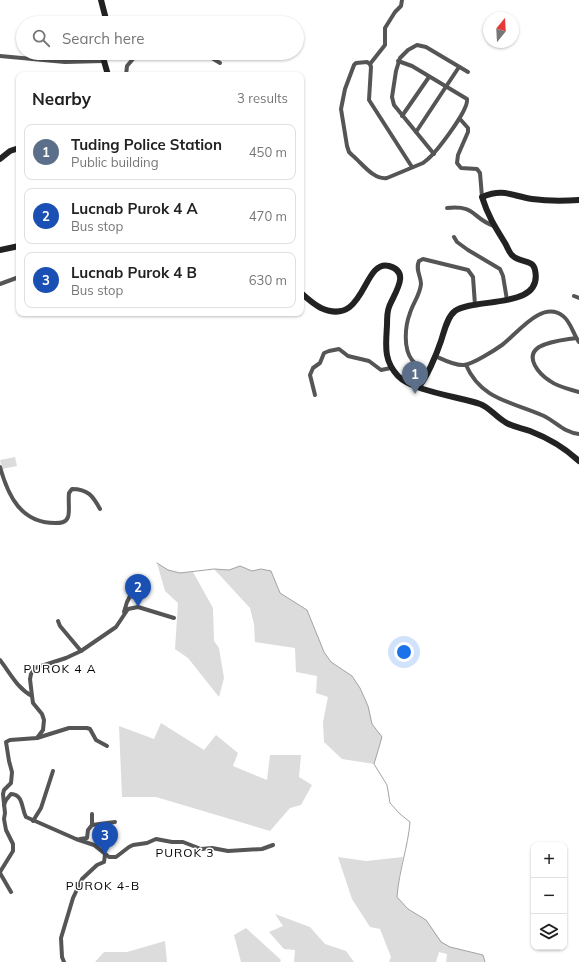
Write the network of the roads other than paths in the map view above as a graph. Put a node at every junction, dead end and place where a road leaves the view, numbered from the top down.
1 (101, 0) edge
2 (402, 0) edge
3 (105, 16) edge
4 (0, 56) edge
5 (16, 58) edge
6 (43, 60) edge
7 (132, 60) edge
8 (215, 60) edge
9 (398, 61) junction
10 (104, 62) joint
11 (220, 63) dead end
12 (370, 64) junction
13 (459, 67) junction
14 (107, 72) edge
15 (126, 72) edge
16 (468, 72) dead end
17 (429, 77) junction
18 (446, 87) junction
19 (402, 116) junction
20 (460, 119) junction
21 (416, 132) junction
22 (16, 149) edge
23 (434, 154) junction
24 (0, 159) edge
25 (412, 167) junction
26 (482, 197) junction
27 (579, 200) edge
28 (447, 208) dead end
29 (494, 226) junction
30 (454, 237) dead end
31 (16, 247) edge
32 (0, 250) edge
33 (16, 278) edge
34 (0, 284) edge
35 (304, 295) edge
36 (507, 300) junction
37 (475, 306) junction
38 (576, 338) junction
39 (579, 342) edge
40 (435, 356) junction
41 (466, 365) junction
42 (391, 368) junction
43 (427, 371) junction
44 (422, 386) junction
45 (579, 392) edge
46 (315, 395) dead end
47 (579, 434) edge
48 (579, 461) edge
49 (0, 466) edge
50 (100, 509) dead end
51 (138, 580) dead end
52 (124, 614) junction
53 (174, 618) dead end
54 (58, 621) dead end
55 (80, 651) junction
56 (0, 660) edge
57 (32, 696) junction
58 (37, 738) junction
59 (107, 746) dead end
60 (53, 771) dead end
61 (4, 805) junction
62 (92, 814) dead end
63 (33, 821) junction
64 (115, 822) dead end
65 (92, 825) junction
66 (76, 840) junction
67 (273, 845) dead end
68 (105, 855) junction
69 (0, 872) edge
70 (12, 892) dead end
71 (64, 962) edge

1 - 3 main road
2 - 12 street
4 - 5 street
6 - 10 street
7 - 15 street
8 - 11 street
9 - 13 street
9 - 17 street
9 - 19 street
10 - 14 main road
12 - 25 street
12 - 25 street
13 - 16 street
13 - 18 street
17 - 18 street
17 - 19 street
18 - 20 street
18 - 21 street
19 - 21 street
20 - 23 street
20 - 26 street
21 - 23 street
22 - 24 main road
23 - 25 street
26 - 27 main road
26 - 29 main road
28 - 29 street
29 - 36 main road
30 - 36 street
31 - 32 main road
33 - 34 street
35 - 42 main road
36 - 37 main road
37 - 40 main road
37 - 43 street
38 - 39 street
38 - 41 street
38 - 45 street
40 - 41 street
40 - 43 main road
41 - 47 street
42 - 44 main road
42 - 46 street
43 - 44 main road
44 - 48 main road
49 - 50 street
51 - 52 street
52 - 53 street
52 - 55 street
54 - 55 street
55 - 57 street
56 - 57 street
57 - 58 street
58 - 59 street
58 - 61 street
60 - 63 street
61 - 63 street
61 - 69 street
62 - 65 street
63 - 66 street
64 - 65 street
65 - 66 street
66 - 68 street
67 - 68 street
68 - 71 street
69 - 70 street

